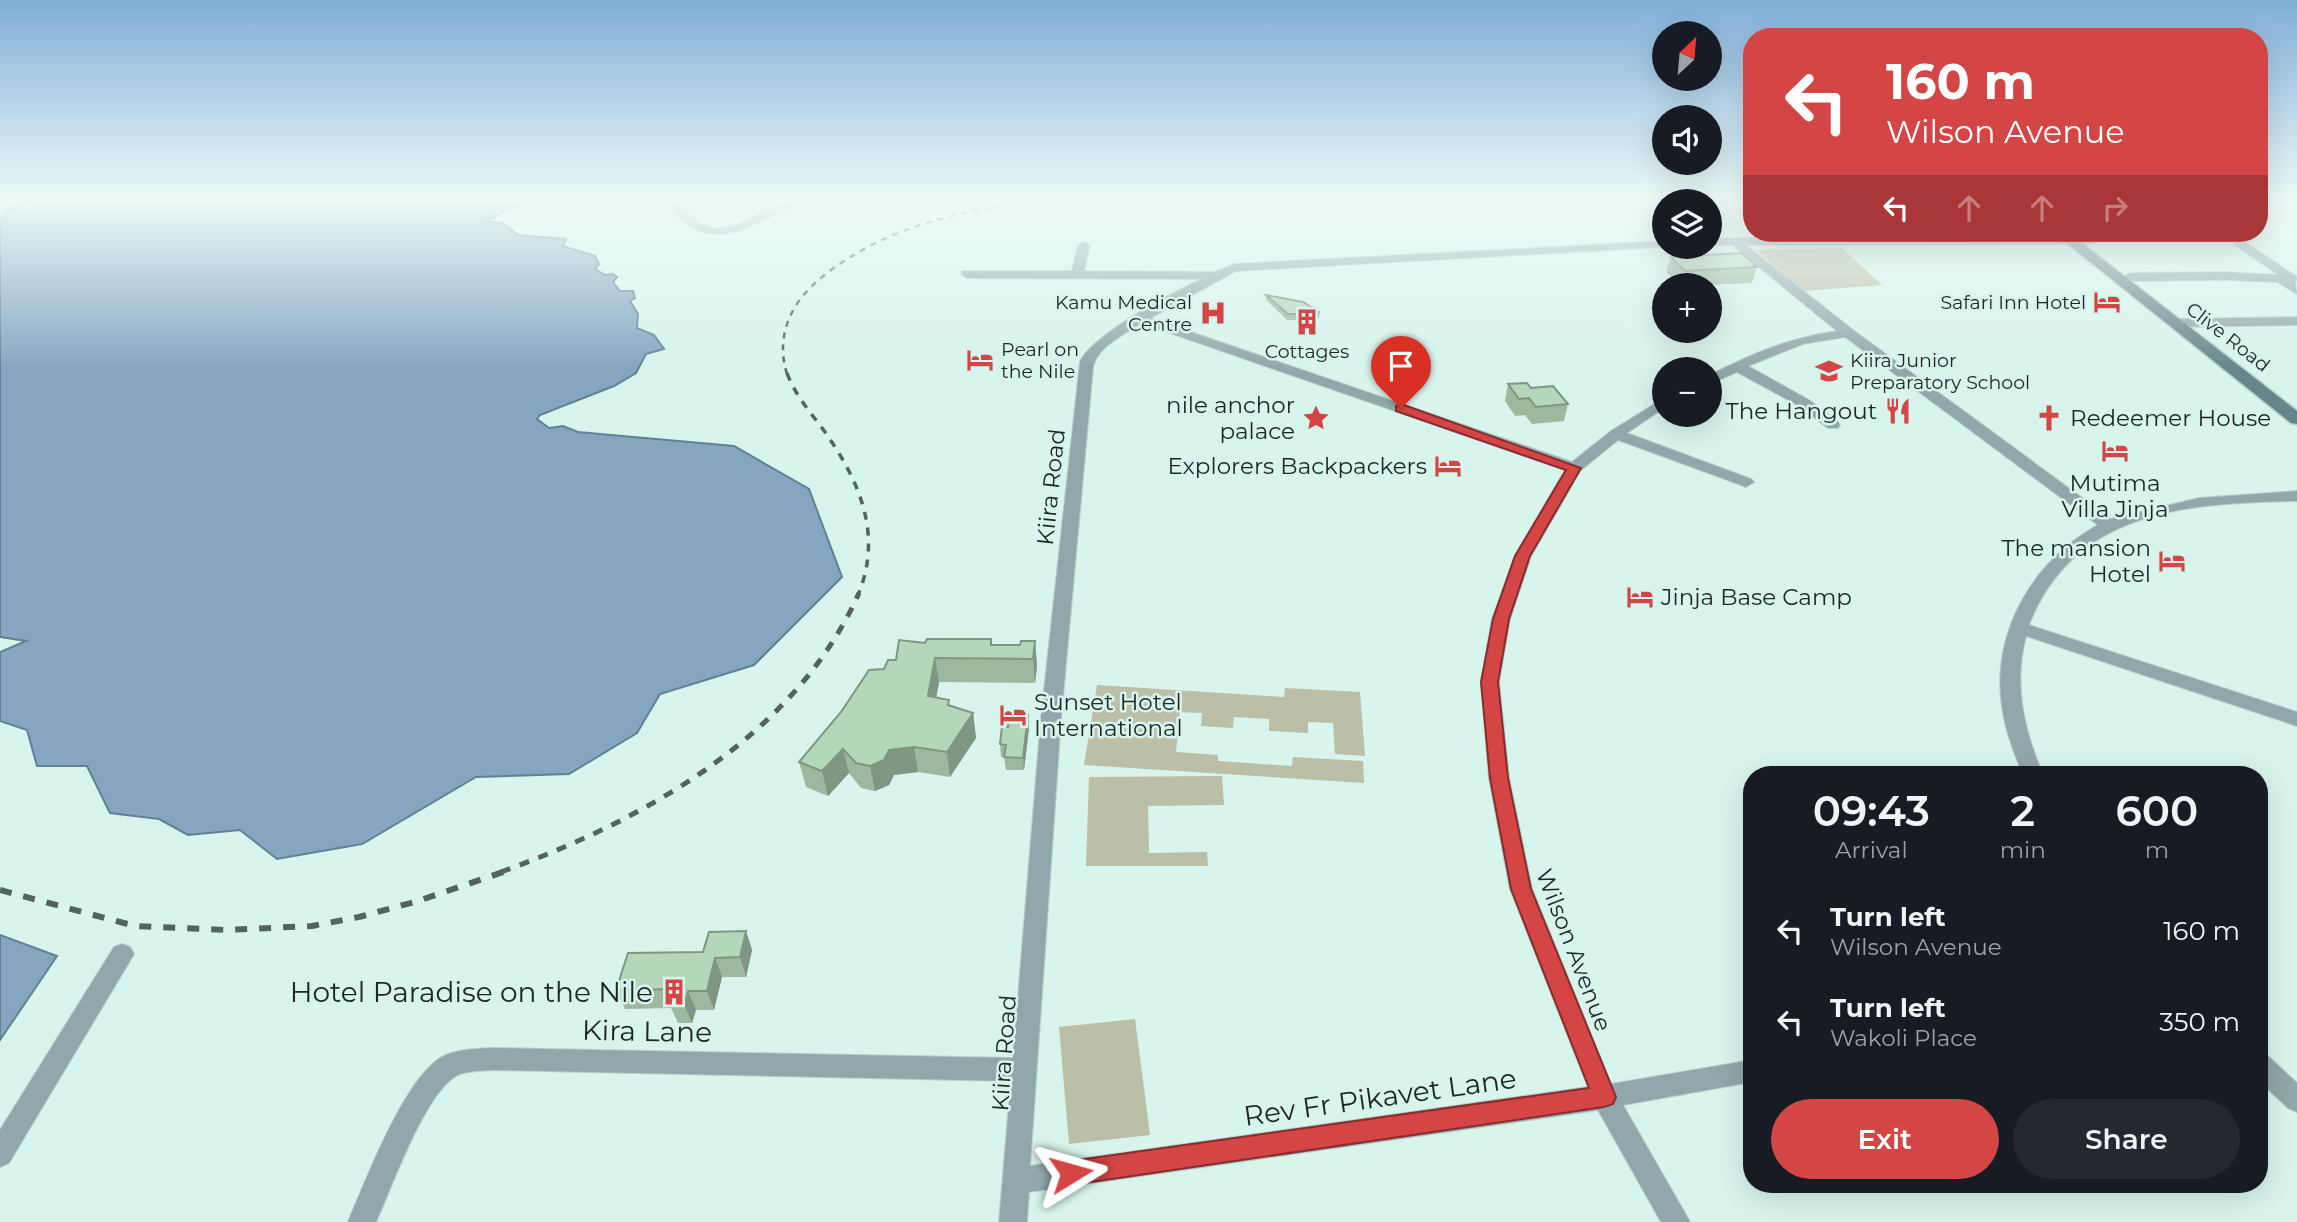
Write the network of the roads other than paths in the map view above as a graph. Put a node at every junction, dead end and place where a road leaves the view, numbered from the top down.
1 (1082, 256) edge
2 (1438, 256) edge
3 (1753, 256) edge
4 (2098, 256) edge
5 (2256, 256) edge
6 (2103, 261) junction
7 (967, 274) dead end
8 (1216, 275) junction
9 (1077, 276) junction
10 (2130, 277) junction
11 (2292, 282) edge
12 (1140, 319) junction
13 (2297, 321) edge
14 (2184, 323) junction
15 (1848, 333) junction
16 (1737, 366) junction
17 (1722, 374) edge
18 (2297, 405) edge
19 (1652, 410) edge
20 (2297, 419) edge
21 (1833, 425) dead end
22 (1616, 434) junction
23 (1574, 468) junction
24 (1746, 482) dead end
25 (2297, 496) edge
26 (2109, 525) junction
27 (2017, 627) junction
28 (2297, 719) edge
29 (2029, 766) edge
30 (122, 954) dead end
31 (1025, 1070) junction
32 (1743, 1073) edge
33 (2268, 1073) edge
34 (1604, 1097) junction
35 (2297, 1100) edge
36 (0, 1154) edge
37 (1017, 1181) junction
38 (362, 1222) edge
39 (1013, 1222) edge
40 (1676, 1222) edge

1 - 9 street
2 - 8 street, Kiira Road
3 - 15 street
4 - 6 street
5 - 11 street
6 - 10 street, Clive Road
6 - 14 street, Clive Road
7 - 9 street
8 - 9 street
8 - 12 street, Kiira Road
10 - 11 street
10 - 14 street, Clive Road
12 - 23 street
12 - 31 street, Kiira Road
13 - 14 street
14 - 18 street, Clive Road
14 - 20 street, Clive Road
15 - 16 street
15 - 26 street
16 - 17 street
16 - 21 street
19 - 22 street, Wilson Avenue
22 - 23 street, Wilson Avenue
22 - 24 street
23 - 34 street, Wilson Avenue
25 - 26 street
26 - 27 street
27 - 28 street
27 - 29 street
30 - 36 street
31 - 37 street, Kiira Road
31 - 38 street, Kira Lane
32 - 34 street, Rev Fr Pikavet Lane
33 - 35 street
34 - 37 street, Rev Fr Pikavet Lane
34 - 40 street, Wilson Avenue
37 - 39 street, Kiira Road

